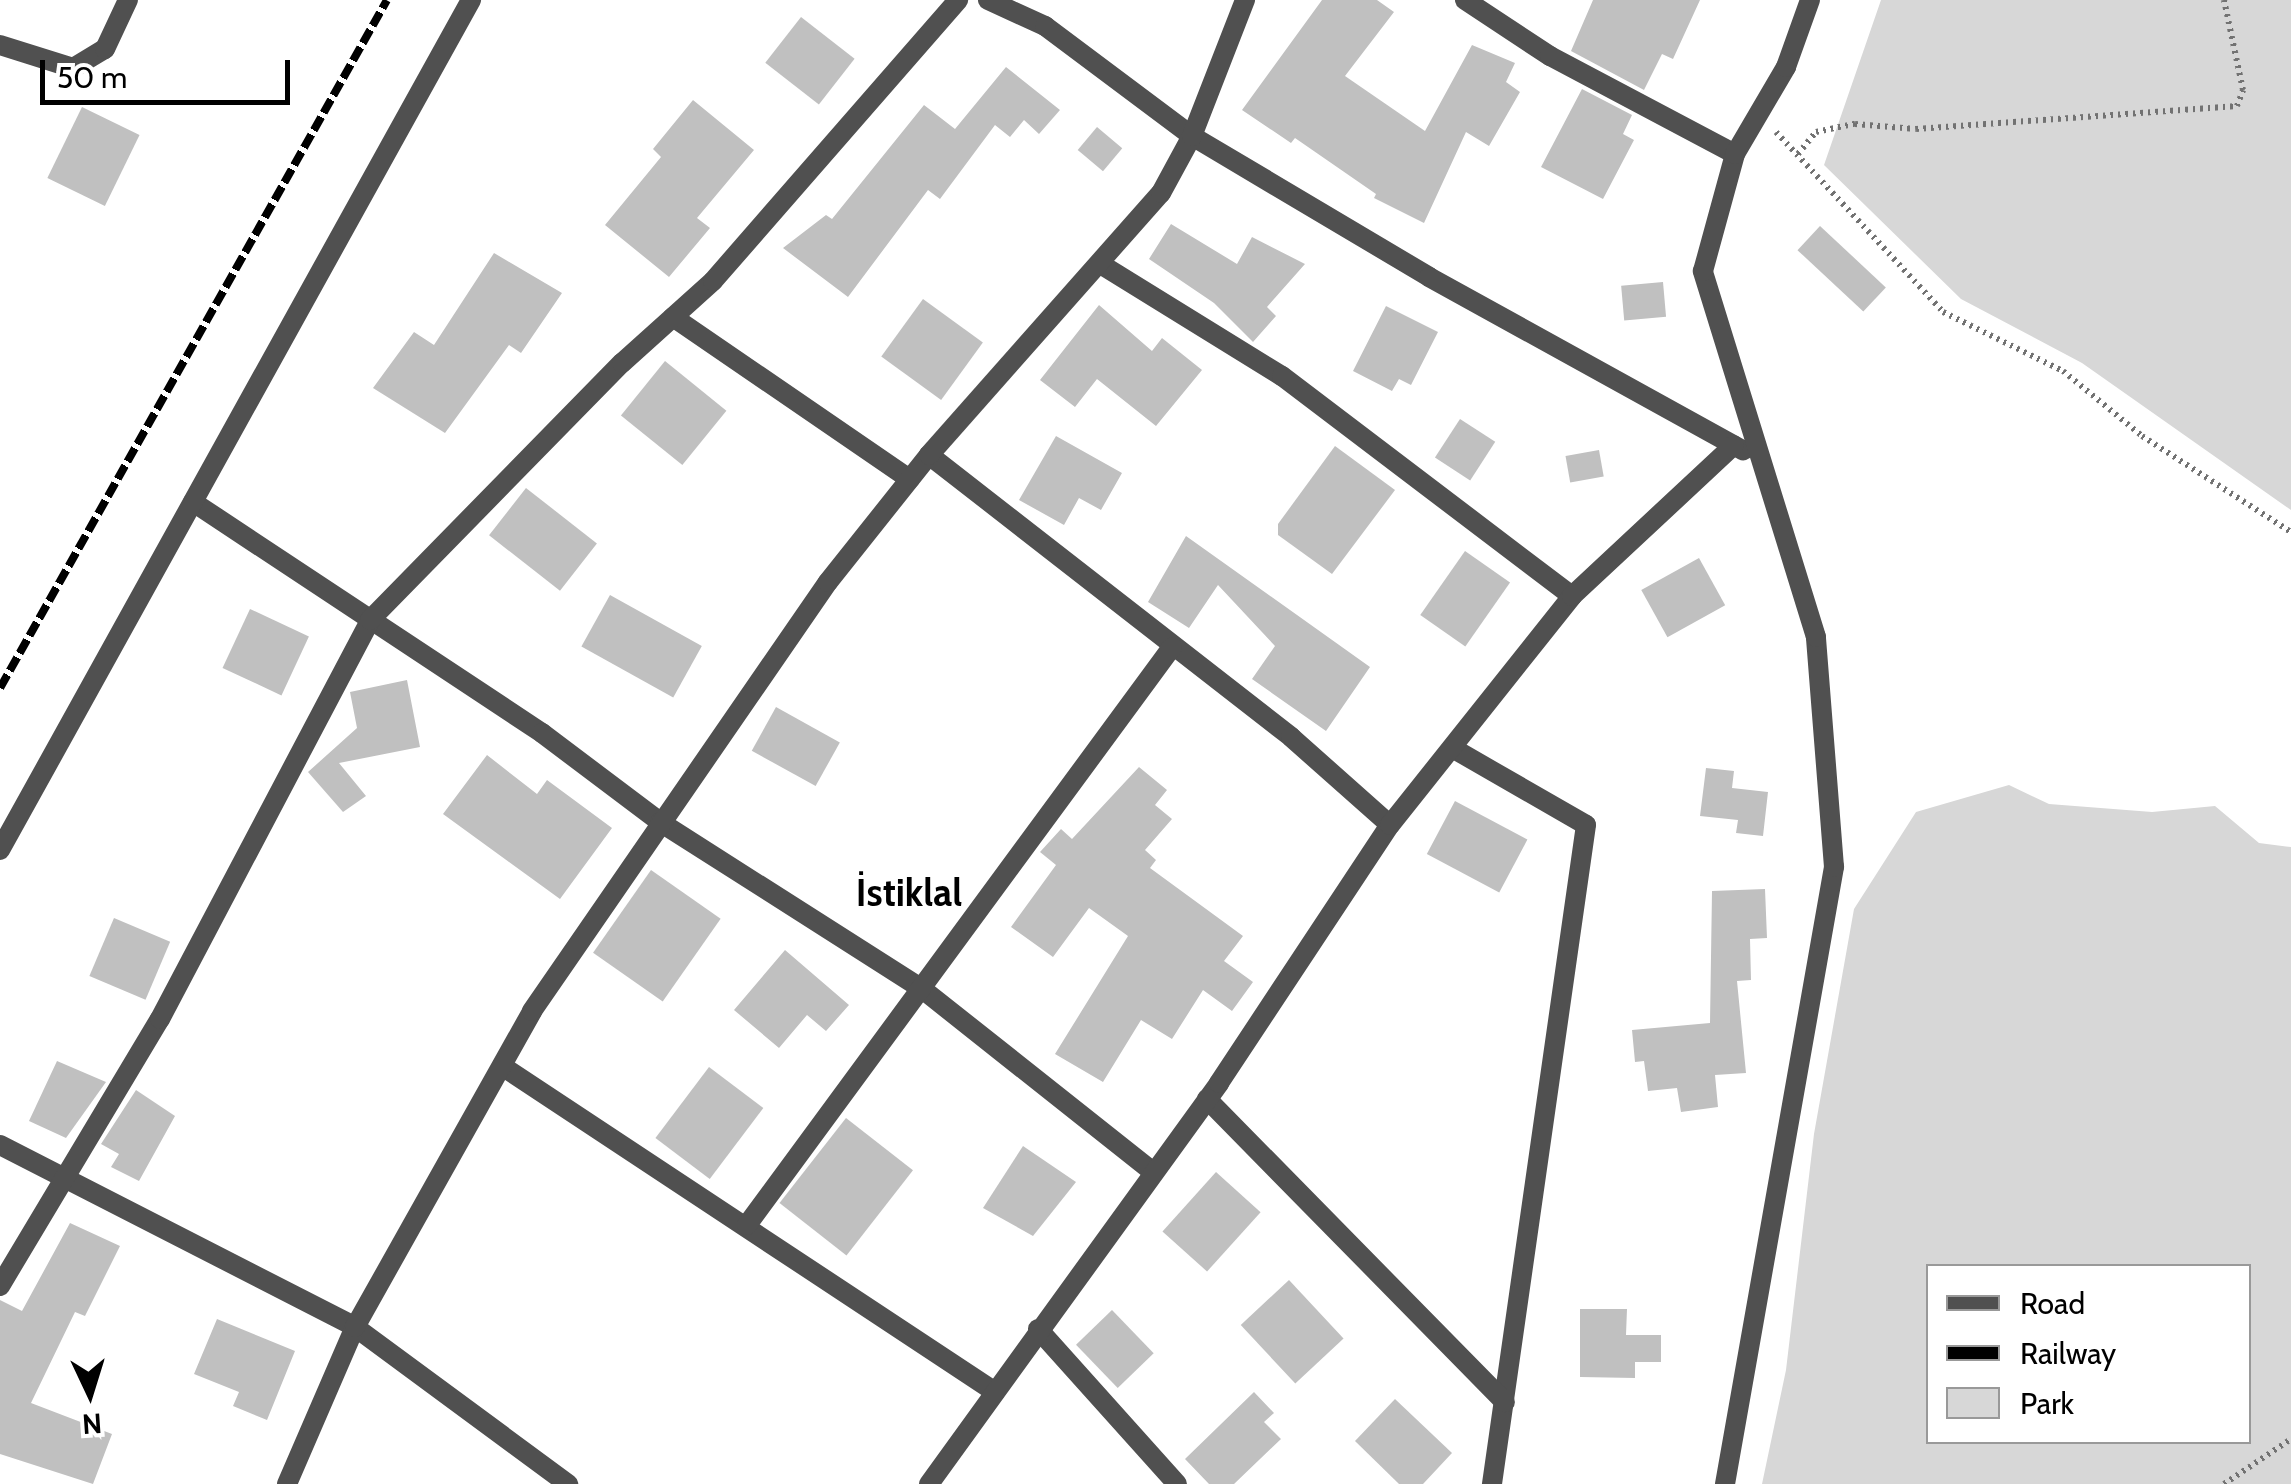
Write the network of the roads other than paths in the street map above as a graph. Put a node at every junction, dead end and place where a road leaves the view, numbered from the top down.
1 (128, 0) edge
2 (472, 0) edge
3 (958, 0) edge
4 (988, 0) edge
5 (1465, 0) edge
6 (1810, 0) edge
7 (1249, 2) edge
8 (0, 45) edge
9 (1192, 136) junction
10 (1734, 154) junction
11 (1102, 265) junction
12 (673, 317) junction
13 (1734, 445) junction
14 (930, 454) junction
15 (1763, 461) junction
16 (910, 479) junction
17 (193, 502) junction
18 (1572, 596) junction
19 (370, 620) junction
20 (1172, 647) junction
21 (1454, 749) junction
22 (660, 822) junction
23 (1390, 825) junction
24 (0, 850) edge
25 (921, 988) junction
26 (502, 1066) junction
27 (1207, 1099) junction
28 (0, 1145) edge
29 (1153, 1172) junction
30 (60, 1177) junction
31 (746, 1225) junction
32 (0, 1286) edge
33 (355, 1327) junction
34 (1038, 1329) junction
35 (995, 1392) junction
36 (1505, 1402) junction
37 (287, 1484) edge
38 (568, 1484) edge
39 (929, 1484) edge
40 (1177, 1484) edge
41 (1492, 1484) edge
42 (1725, 1484) edge

1 - 8 street
2 - 17 street
3 - 12 street
4 - 9 street
5 - 10 street
6 - 10 street
7 - 9 street
9 - 11 street
9 - 13 street
10 - 15 street
11 - 14 street
11 - 18 street
12 - 16 street
12 - 19 street
13 - 15 street
13 - 18 street
14 - 16 street
14 - 20 street
15 - 42 street
16 - 22 street
17 - 19 street
17 - 24 street
18 - 21 street
19 - 22 street
19 - 30 street
20 - 23 street
20 - 25 street
21 - 23 street
21 - 36 street
22 - 25 street
22 - 26 street
23 - 27 street
25 - 29 street
25 - 31 street
26 - 31 street
26 - 33 street
27 - 29 street
27 - 36 street
28 - 30 street
29 - 34 street
30 - 32 street
30 - 33 street
31 - 35 street
33 - 37 street
33 - 38 street
34 - 35 street
34 - 40 street
35 - 39 street
36 - 41 street

